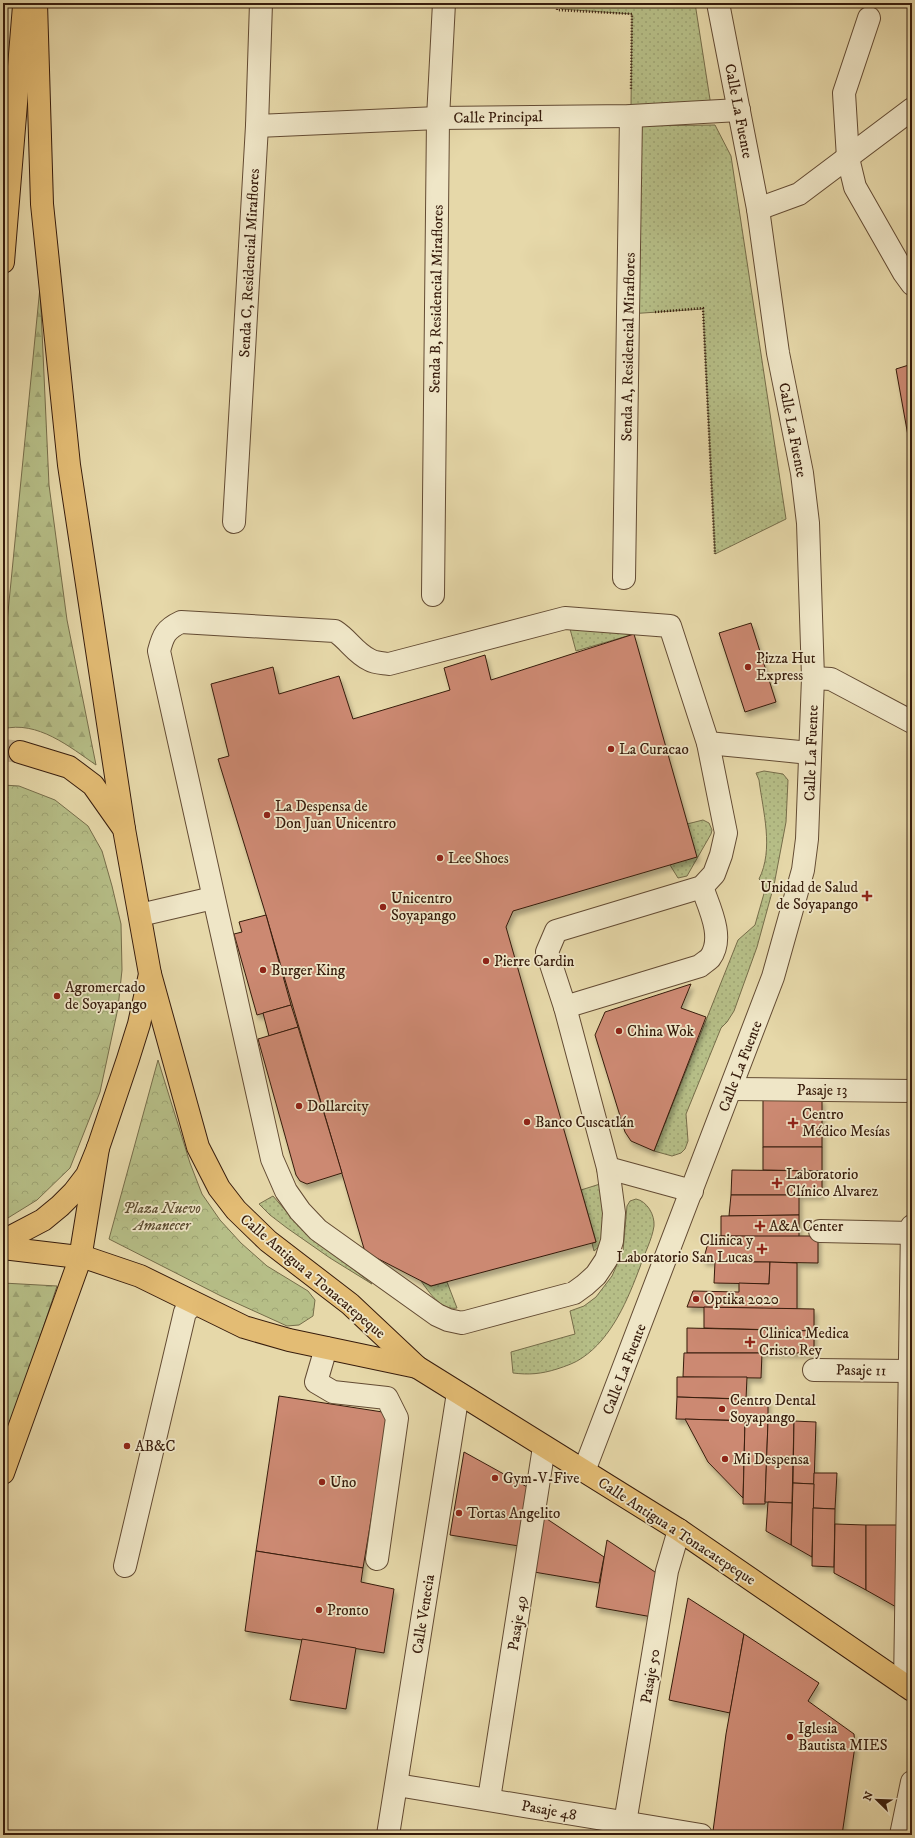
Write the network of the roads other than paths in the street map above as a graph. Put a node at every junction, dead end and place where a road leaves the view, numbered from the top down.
1 (24, 3) edge
2 (36, 3) edge
3 (261, 3) edge
4 (444, 3) edge
5 (718, 3) edge
6 (869, 18) dead end
7 (912, 109) edge
8 (738, 110) junction
9 (631, 116) junction
10 (438, 118) junction
11 (257, 126) junction
12 (848, 158) junction
13 (758, 209) junction
14 (3, 262) edge
15 (912, 284) edge
16 (234, 522) dead end
17 (624, 578) dead end
18 (433, 595) dead end
19 (813, 678) junction
20 (912, 722) edge
21 (708, 743) junction
22 (20, 752) tunnel mouth
23 (810, 753) junction
24 (124, 829) junction
25 (702, 887) junction
26 (213, 898) junction
27 (140, 915) junction
28 (150, 974) junction
29 (565, 1007) junction
30 (731, 1089) junction
31 (912, 1091) edge
32 (98, 1148) junction
33 (608, 1168) junction
34 (692, 1191) junction
35 (912, 1226) edge
36 (820, 1231) dead end
37 (912, 1233) edge
38 (3, 1241) edge
39 (3, 1248) edge
40 (80, 1257) junction
41 (194, 1304) junction
42 (326, 1348) junction
43 (417, 1367) junction
44 (814, 1370) dead end
45 (909, 1371) junction
46 (458, 1393) junction
47 (544, 1447) junction
48 (584, 1471) junction
49 (3, 1473) edge
50 (679, 1530) junction
51 (377, 1559) dead end
52 (124, 1566) dead end
53 (908, 1687) edge
54 (912, 1782) edge
55 (397, 1785) junction
56 (489, 1799) junction
57 (625, 1823) junction
58 (388, 1835) edge
59 (701, 1835) edge
60 (901, 1835) edge

1 - 14 main road
2 - 24 main road, Calle Antigua a Tonacatepeque
3 - 11 street, Senda C, Residencial Miraflores
4 - 10 street, Senda B, Residencial Miraflores
5 - 8 street, Calle La Fuente
6 - 12 street
7 - 12 street
8 - 9 street, Calle Principal
8 - 13 street, Calle La Fuente
9 - 10 street, Calle Principal
9 - 17 street, Senda A, Residencial Miraflores
10 - 11 street, Calle Principal
10 - 18 street, Senda B, Residencial Miraflores
11 - 16 street, Senda C, Residencial Miraflores
12 - 13 street
12 - 15 street
13 - 19 street, Calle La Fuente
19 - 20 street
19 - 23 street, Calle La Fuente
21 - 23 street
21 - 25 street
21 - 26 street
22 - 24 main road
23 - 30 street, Calle La Fuente
24 - 27 main road, Calle Antigua a Tonacatepeque
25 - 29 street
25 - 29 street
26 - 27 street
26 - 33 street
27 - 28 main road, Calle Antigua a Tonacatepeque
28 - 32 main road
28 - 43 main road, Calle Antigua a Tonacatepeque
29 - 33 street
30 - 31 street, Pasaje 13
30 - 34 street, Calle La Fuente
32 - 38 main road
32 - 40 main road
33 - 34 street
34 - 48 street, Calle La Fuente
35 - 37 street
36 - 37 street
37 - 45 street
39 - 40 main road, Calle Antigua a Tonacatepeque
40 - 41 main road, Calle Antigua a Tonacatepeque
40 - 49 main road
41 - 42 main road, Calle Antigua a Tonacatepeque
41 - 52 street
42 - 43 main road, Calle Antigua a Tonacatepeque
42 - 51 street
43 - 46 main road, Calle Antigua a Tonacatepeque
44 - 45 street, Pasaje 11
45 - 53 street
46 - 47 main road, Calle Antigua a Tonacatepeque
46 - 55 street, Calle Venecia
47 - 48 main road, Calle Antigua a Tonacatepeque
47 - 56 street, Pasaje 49
48 - 50 main road, Calle Antigua a Tonacatepeque
50 - 53 main road, Calle Antigua a Tonacatepeque
50 - 57 street, Pasaje 50
54 - 60 street
55 - 56 street, Pasaje 48
55 - 58 street, Calle Venecia
56 - 57 street, Pasaje 48
57 - 59 street, Pasaje 48

